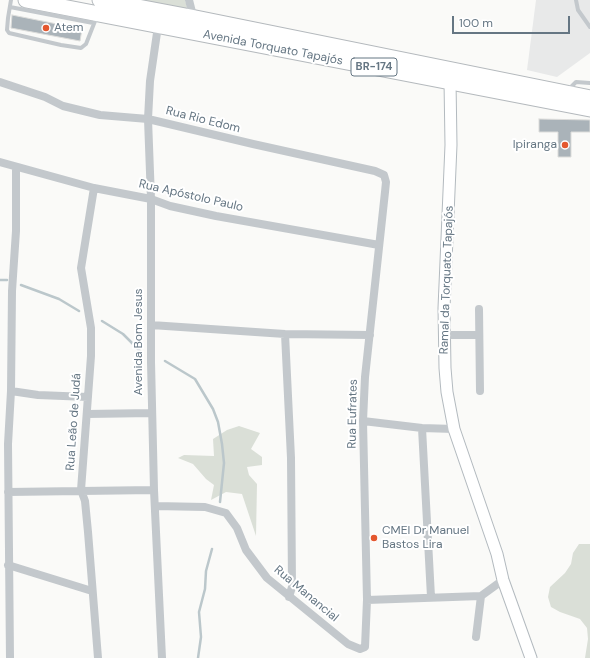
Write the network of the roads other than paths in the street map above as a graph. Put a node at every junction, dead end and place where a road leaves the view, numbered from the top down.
1 (11, 0) edge
2 (26, 0) edge
3 (189, 0) edge
4 (576, 0) edge
5 (10, 7) junction
6 (97, 13) edge
7 (191, 17) junction
8 (158, 26) junction
9 (590, 26) edge
10 (173, 29) junction
11 (590, 80) edge
12 (450, 81) junction
13 (0, 82) edge
14 (565, 93) junction
15 (590, 98) edge
16 (590, 109) edge
17 (148, 119) junction
18 (0, 162) edge
19 (16, 167) junction
20 (94, 188) junction
21 (385, 192) joint
22 (151, 199) junction
23 (379, 245) junction
24 (479, 309) dead end
25 (151, 325) junction
26 (285, 334) junction
27 (444, 335) junction
28 (479, 335) junction
29 (370, 336) junction
30 (11, 390) junction
31 (480, 391) dead end
32 (88, 398) junction
33 (152, 413) junction
34 (87, 414) junction
35 (363, 421) junction
36 (422, 428) junction
37 (454, 429) junction
38 (4, 445) edge
39 (81, 490) junction
40 (154, 490) junction
41 (8, 492) junction
42 (155, 506) junction
43 (4, 517) edge
44 (8, 565) junction
45 (503, 580) junction
46 (92, 591) junction
47 (481, 596) junction
48 (289, 597) junction
49 (431, 597) junction
50 (367, 600) junction
51 (476, 637) dead end
52 (367, 638) joint
53 (10, 658) edge
54 (98, 658) edge
55 (162, 658) edge
56 (531, 658) edge

1 - 5 lane
2 - 6 highway, Avenida Torquato Tapajós / BR-174
3 - 7 street
4 - 9 lane
5 - 6 lane
5 - 6 lane
6 - 7 highway, Avenida Torquato Tapajós / BR-174
6 - 8 highway, Avenida Torquato Tapajós / BR-174
7 - 10 street
7 - 14 highway, Avenida Torquato Tapajós / BR-174
8 - 10 highway, Avenida Torquato Tapajós / BR-174
8 - 17 street, Avenida Bom Jesus
10 - 12 highway, Avenida Torquato Tapajós / BR-174
11 - 14 lane
12 - 16 highway, Avenida Torquato Tapajós / BR-174
12 - 27 street, Ramal da Torquato Tapajós
13 - 17 street, Rua Rio Edom
14 - 15 highway, Avenida Torquato Tapajós / BR-174
17 - 21 street, Rua Rio Edom
17 - 22 street, Avenida Bom Jesus
18 - 19 street, Rua Apóstolo Paulo
19 - 20 street, Rua Apóstolo Paulo
19 - 30 street
20 - 22 street, Rua Apóstolo Paulo
20 - 32 street, Rua Leão de Judá
21 - 23 street, Rua Eufrates
22 - 23 street, Rua Apóstolo Paulo
22 - 25 street, Avenida Bom Jesus
23 - 29 street, Rua Eufrates
24 - 28 street
25 - 26 street
25 - 33 street, Avenida Bom Jesus
26 - 29 street
26 - 48 street
27 - 28 street
27 - 37 street, Ramal da Torquato Tapajós
28 - 31 street
29 - 35 street, Rua Eufrates
30 - 32 street
30 - 38 street
32 - 34 street, Rua Leão de Judá
33 - 34 street
33 - 40 street, Avenida Bom Jesus
34 - 39 street, Rua Leão de Judá
35 - 36 street
35 - 50 street, Rua Eufrates
36 - 37 street
36 - 49 street
37 - 45 street, Ramal da Torquato Tapajós
38 - 41 street
39 - 40 street
39 - 41 street
39 - 46 street, Rua Leão de Judá
40 - 42 street, Avenida Bom Jesus
41 - 43 street
42 - 48 street, Rua Manancial
42 - 55 street, Avenida Bom Jesus
43 - 44 street
44 - 46 street
44 - 53 street
45 - 47 street
45 - 56 street, Ramal da Torquato Tapajós
46 - 54 street, Rua Leão de Judá
47 - 49 street
47 - 51 street
48 - 52 street, Rua Manancial
49 - 50 street
50 - 52 street, Rua Eufrates

